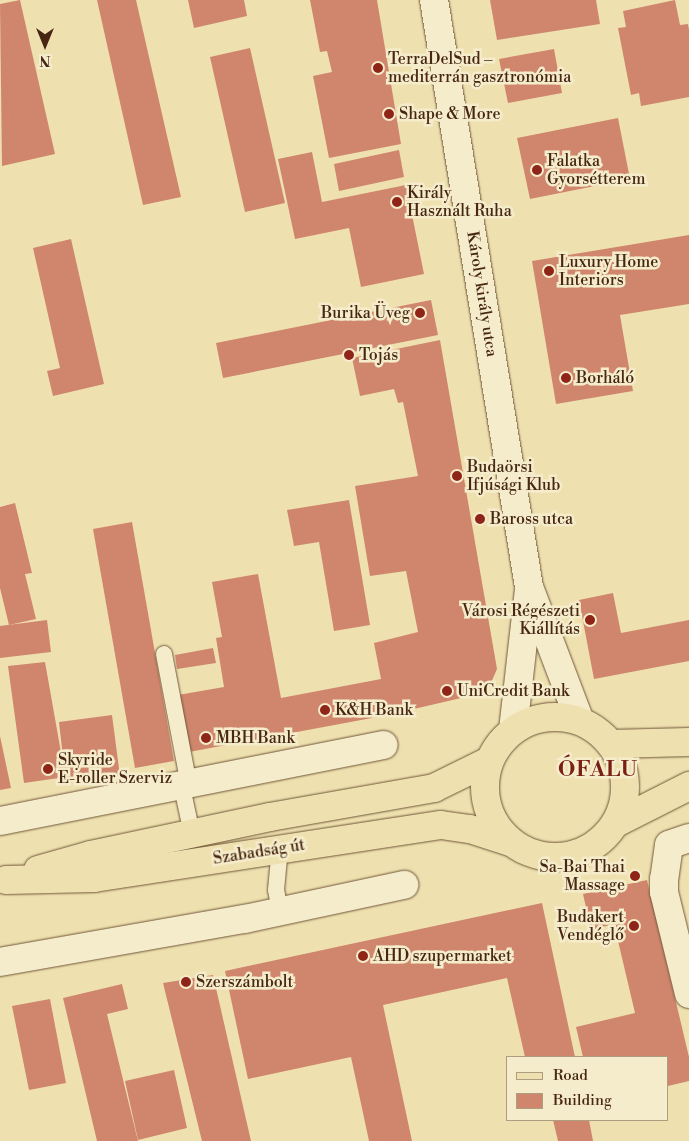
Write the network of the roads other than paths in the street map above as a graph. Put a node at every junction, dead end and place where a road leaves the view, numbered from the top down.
1 (434, 0) edge
2 (529, 587) junction
3 (164, 654) dead end
4 (580, 721) junction
5 (513, 730) junction
6 (689, 742) edge
7 (611, 744) junction
8 (384, 746) dead end
9 (489, 761) junction
10 (185, 786) junction
11 (689, 786) edge
12 (0, 821) edge
13 (616, 823) junction
14 (192, 834) junction
15 (510, 842) junction
16 (679, 842) edge
17 (280, 848) junction
18 (3, 880) edge
19 (404, 885) dead end
20 (280, 912) junction
21 (0, 962) edge
22 (689, 994) edge

1 - 2 street, Károly király utca
2 - 4 street, Károly király utca
2 - 5 street, Károly király utca
3 - 10 lane
4 - 5 main road
4 - 7 main road
5 - 9 main road
6 - 7 main road
7 - 13 main road
8 - 10 street
9 - 14 main road, Szabadság út
9 - 15 main road
10 - 12 street
10 - 14 lane
11 - 13 main road
13 - 15 main road
14 - 18 main road, Szabadság út
15 - 17 main road, Szabadság út
16 - 22 street
17 - 18 main road, Szabadság út
17 - 20 lane
19 - 20 street
20 - 21 street

